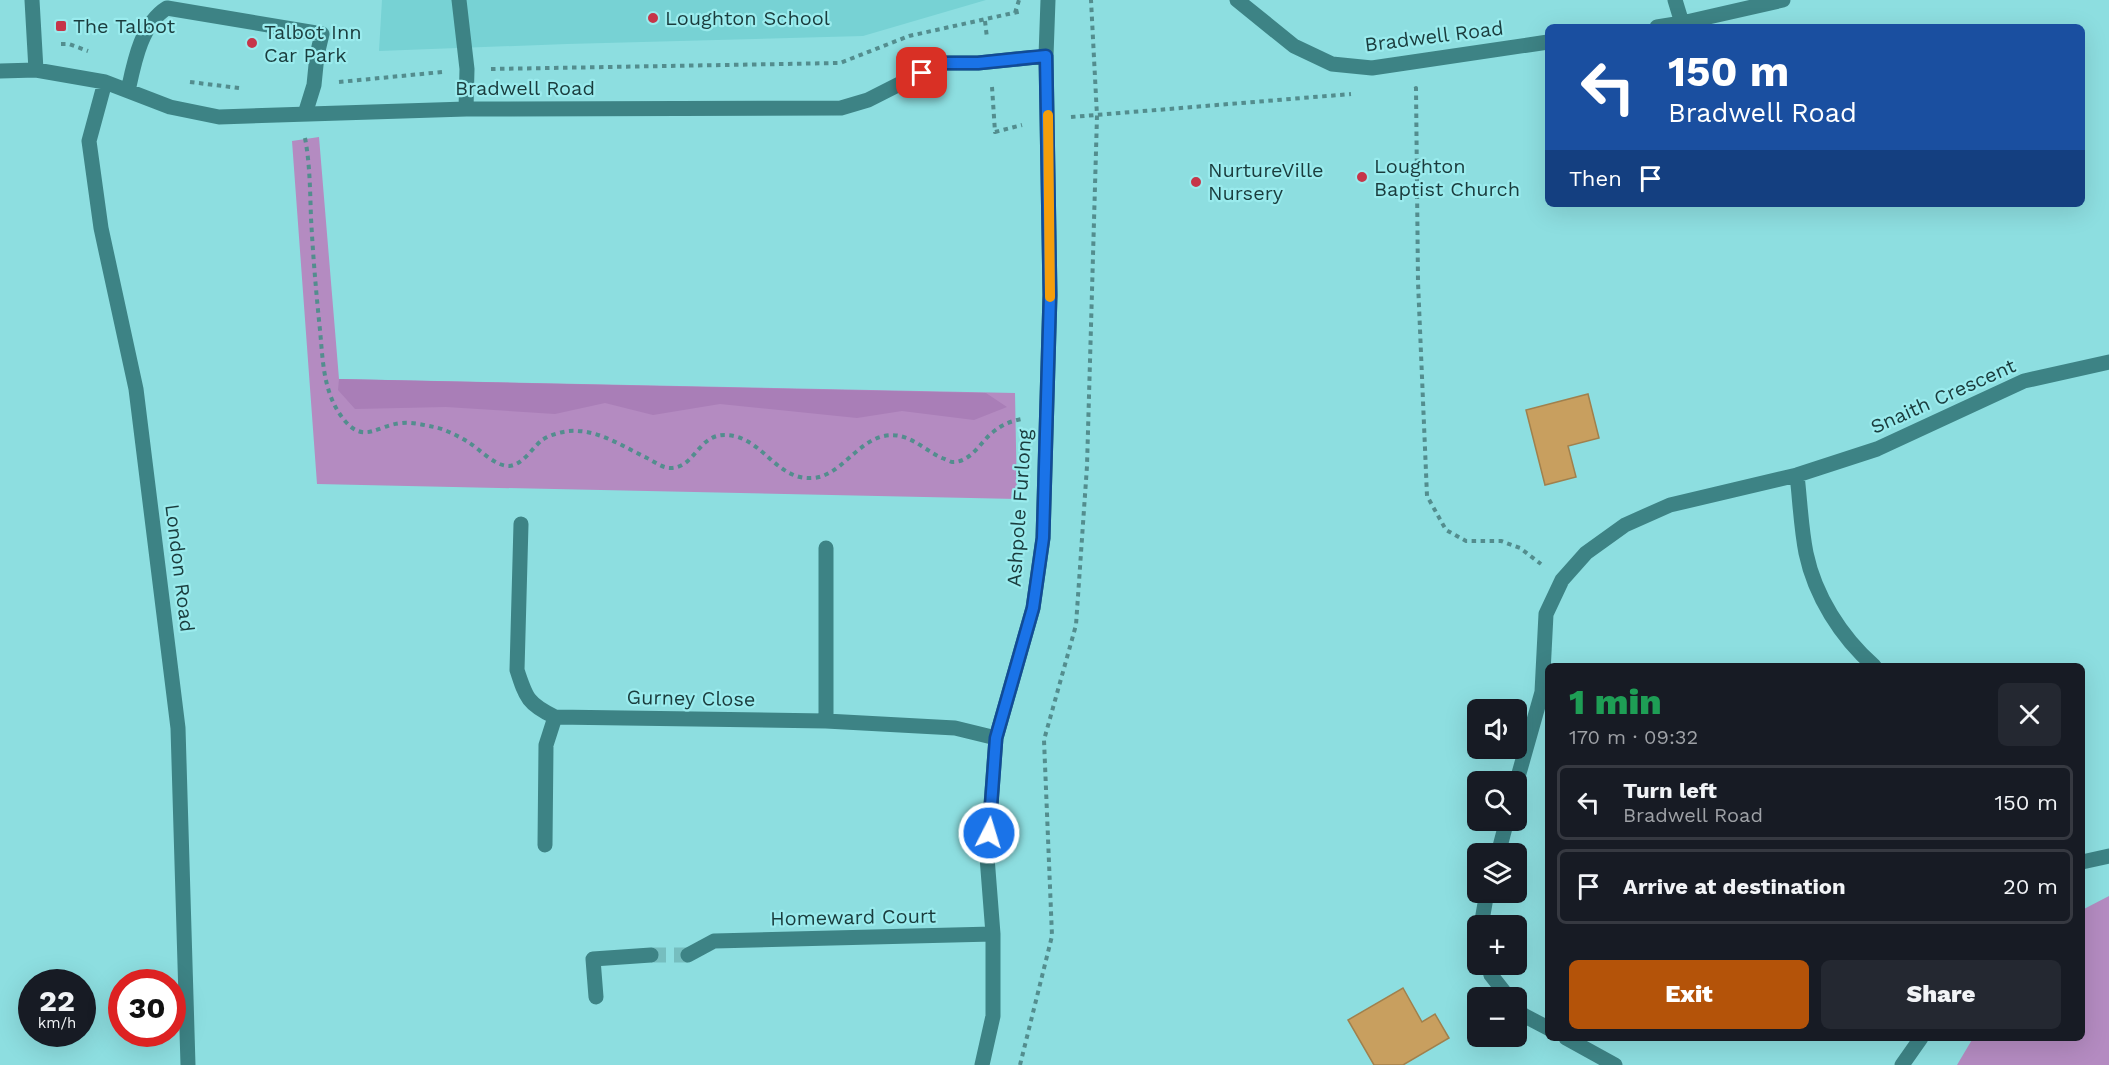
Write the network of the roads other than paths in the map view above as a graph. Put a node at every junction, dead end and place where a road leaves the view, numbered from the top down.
1 (32, 0) edge
2 (459, 0) edge
3 (1237, 0) edge
4 (1675, 0) edge
5 (1784, 0) edge
6 (1048, 2) edge
7 (1682, 23) junction
8 (1676, 24) edge
9 (1545, 42) edge
10 (1046, 56) junction
11 (36, 70) junction
12 (0, 71) edge
13 (105, 82) junction
14 (128, 92) junction
15 (466, 109) junction
16 (303, 114) junction
17 (2109, 362) edge
18 (1797, 475) junction
19 (520, 524) dead end
20 (825, 548) dead end
21 (1871, 663) edge
22 (555, 717) junction
23 (826, 721) junction
24 (996, 738) junction
25 (1520, 771) edge
26 (545, 845) dead end
27 (2109, 856) edge
28 (2085, 861) edge
29 (993, 934) junction
30 (651, 955) tunnel mouth
31 (687, 955) tunnel mouth
32 (1491, 975) edge
33 (1500, 987) edge
34 (596, 997) dead end
35 (1527, 1017) edge
36 (1545, 1026) edge
37 (1571, 1041) edge
38 (1919, 1041) edge
39 (188, 1065) edge
40 (982, 1065) edge
41 (1615, 1065) edge
42 (1902, 1065) edge

1 - 11 street
2 - 15 street
3 - 9 street, Bradwell Road
4 - 7 street
5 - 7 street
6 - 10 street, Ashpole Furlong
7 - 8 street
10 - 15 street, Bradwell Road
10 - 24 street, Ashpole Furlong
11 - 12 street, Bradwell Road
11 - 13 street, Bradwell Road
13 - 14 street, Bradwell Road
13 - 39 street, London Road
14 - 16 street, Bradwell Road
14 - 16 street
15 - 16 street, Bradwell Road
17 - 18 street, Snaith Crescent
18 - 21 street
18 - 25 street, Snaith Crescent
19 - 22 street
20 - 23 street
22 - 23 street, Gurney Close
22 - 26 street
23 - 24 street, Gurney Close
24 - 29 street, Ashpole Furlong
27 - 28 street
29 - 31 street, Homeward Court
29 - 40 street, Ashpole Furlong
30 - 34 street
32 - 33 street
35 - 36 street
37 - 41 street
38 - 42 street

